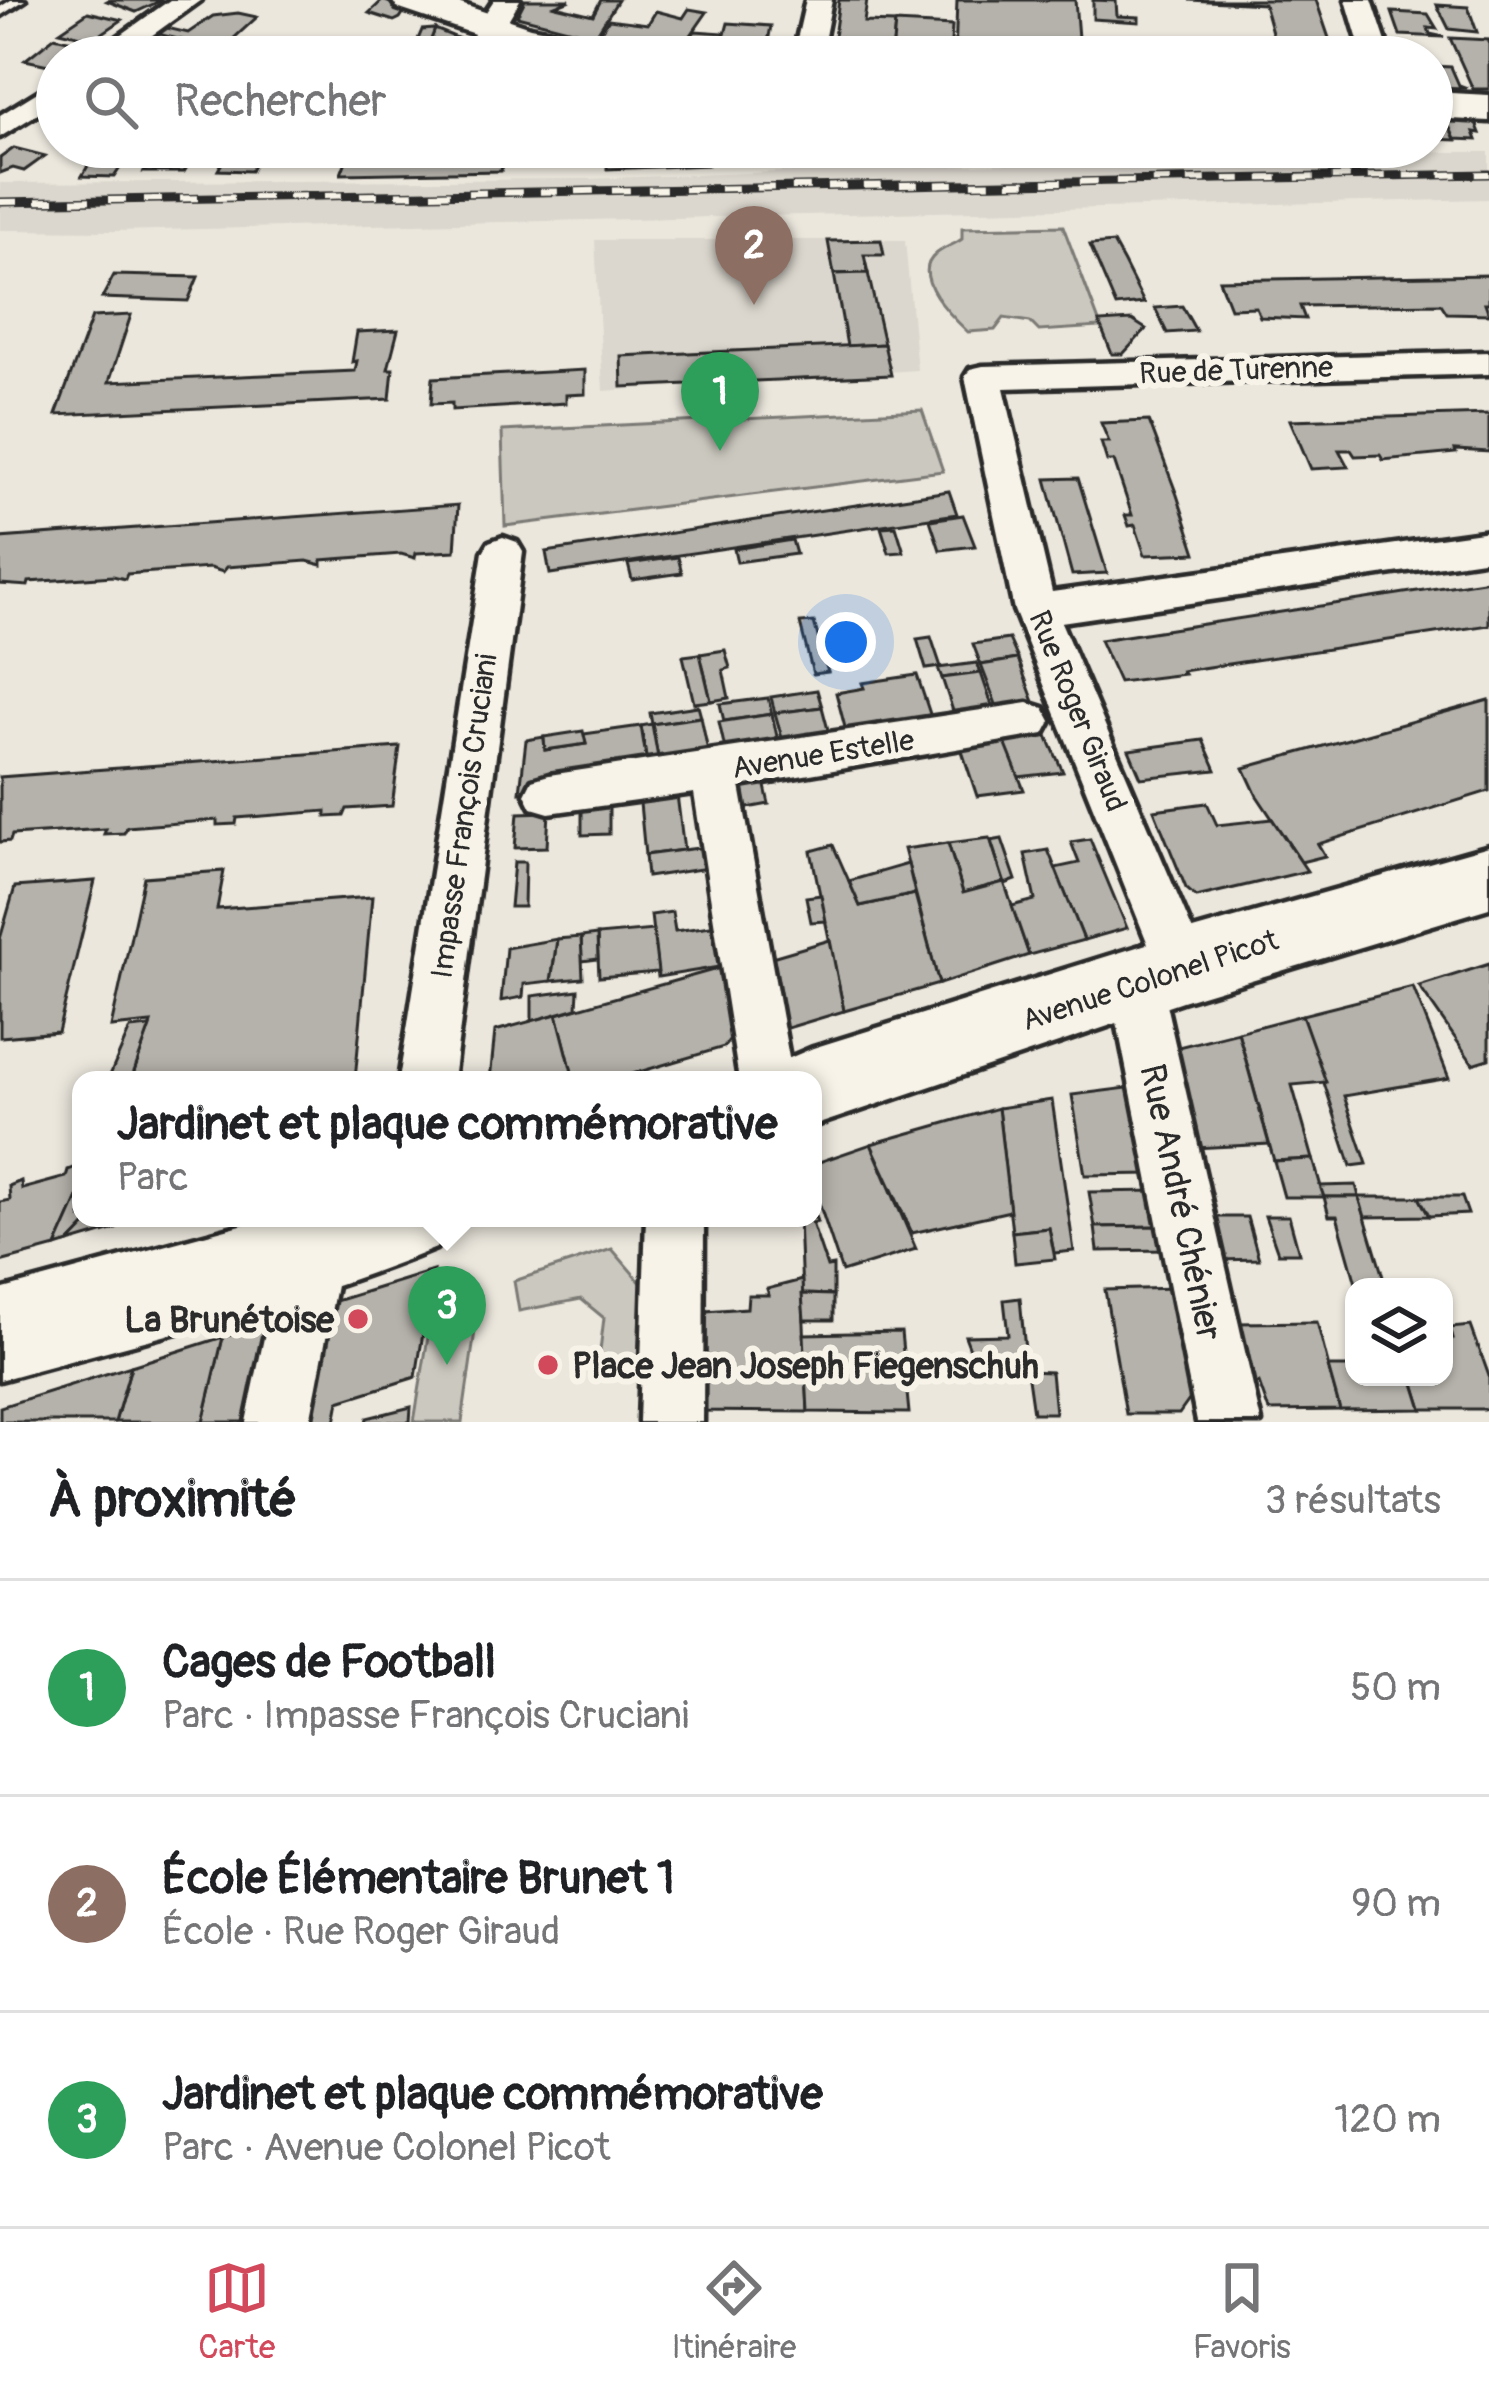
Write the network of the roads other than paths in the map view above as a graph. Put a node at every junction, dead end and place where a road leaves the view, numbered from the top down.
1 (19, 0) edge
2 (188, 0) edge
3 (411, 0) edge
4 (819, 0) edge
5 (1359, 0) edge
6 (0, 12) edge
7 (492, 28) edge
8 (135, 36) edge
9 (811, 36) edge
10 (1370, 36) edge
11 (36, 103) edge
12 (1453, 106) edge
13 (1489, 108) edge
14 (0, 128) edge
15 (1489, 363) edge
16 (983, 377) joint
17 (1489, 544) edge
18 (503, 552) dead end
19 (1035, 610) junction
20 (1028, 722) dead end
21 (714, 771) junction
22 (549, 794) dead end
23 (1489, 877) edge
24 (1159, 975) junction
25 (427, 1071) edge
26 (764, 1071) edge
27 (822, 1085) edge
28 (379, 1227) edge
29 (675, 1227) edge
30 (313, 1249) junction
31 (0, 1335) edge
32 (278, 1422) edge
33 (671, 1422) edge
34 (1229, 1422) edge

1 - 6 lane
2 - 8 street
3 - 7 main road
4 - 9 street
5 - 10 street
11 - 14 street
12 - 13 main road
15 - 16 street, Rue de Turenne
16 - 19 street, Rue Roger Giraud
17 - 19 street
18 - 25 street, Impasse François Cruciani
19 - 24 street, Rue Roger Giraud
20 - 21 street, Avenue Estelle
21 - 22 street
21 - 26 street, Avenue Estelle
23 - 24 main road, Avenue Colonel Picot
24 - 27 main road, Avenue Colonel Picot
24 - 34 street, Rue André Chénier
28 - 30 main road
29 - 33 street
30 - 31 main road
30 - 32 street

